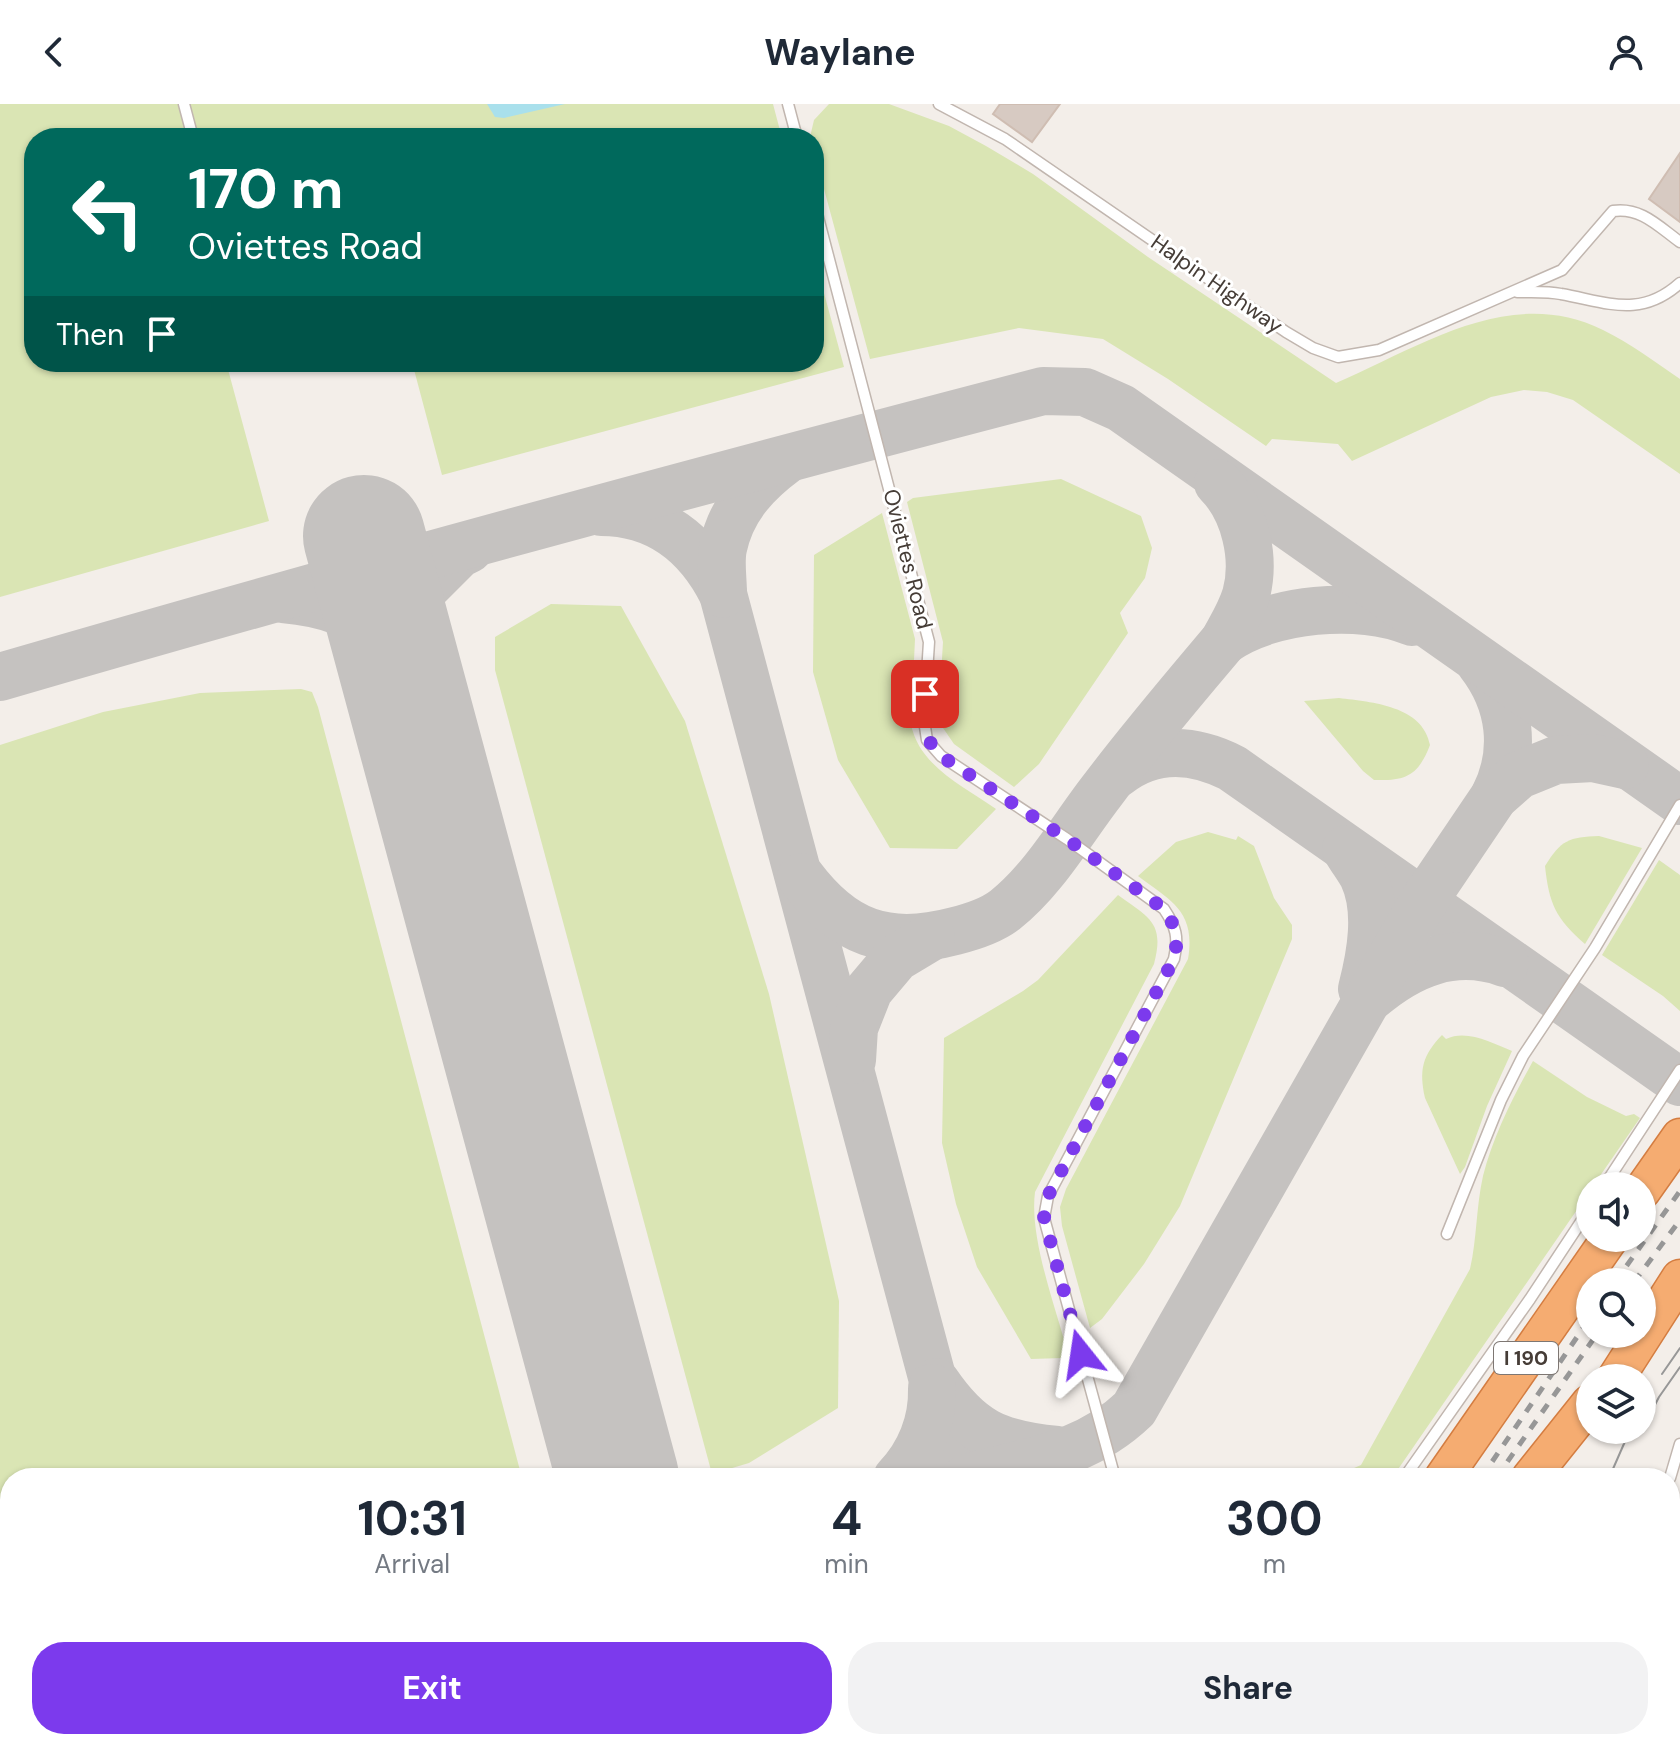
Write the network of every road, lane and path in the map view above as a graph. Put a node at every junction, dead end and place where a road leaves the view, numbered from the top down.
1 (184, 104) edge
2 (788, 104) edge
3 (939, 104) edge
4 (190, 128) edge
5 (794, 128) edge
6 (824, 240) edge
7 (1680, 242) edge
8 (1680, 283) edge
9 (1515, 292) junction
10 (1680, 805) edge
11 (1680, 1070) edge
12 (1680, 1137) edge
13 (1613, 1172) edge
14 (1655, 1172) edge
15 (1576, 1229) edge
16 (1447, 1234) dead end
17 (1600, 1252) edge
18 (1680, 1278) edge
19 (1656, 1315) edge
20 (1634, 1348) edge
21 (1621, 1364) edge
22 (1576, 1420) edge
23 (1576, 1443) edge
24 (1679, 1448) edge
25 (1112, 1468) edge
26 (1411, 1468) edge
27 (1450, 1468) edge
28 (1538, 1468) edge
29 (1560, 1468) edge
30 (1673, 1468) edge

1 - 4 lane
2 - 5 lane
3 - 9 lane, Halpin Highway
6 - 25 lane, Oviettes Road
7 - 9 lane, Halpin Highway
8 - 9 lane
10 - 16 lane
11 - 13 lane
12 - 14 highway
15 - 26 lane
17 - 27 highway, I 190
18 - 19 highway
20 - 21 highway
22 - 28 highway
23 - 29 highway
24 - 30 lane

